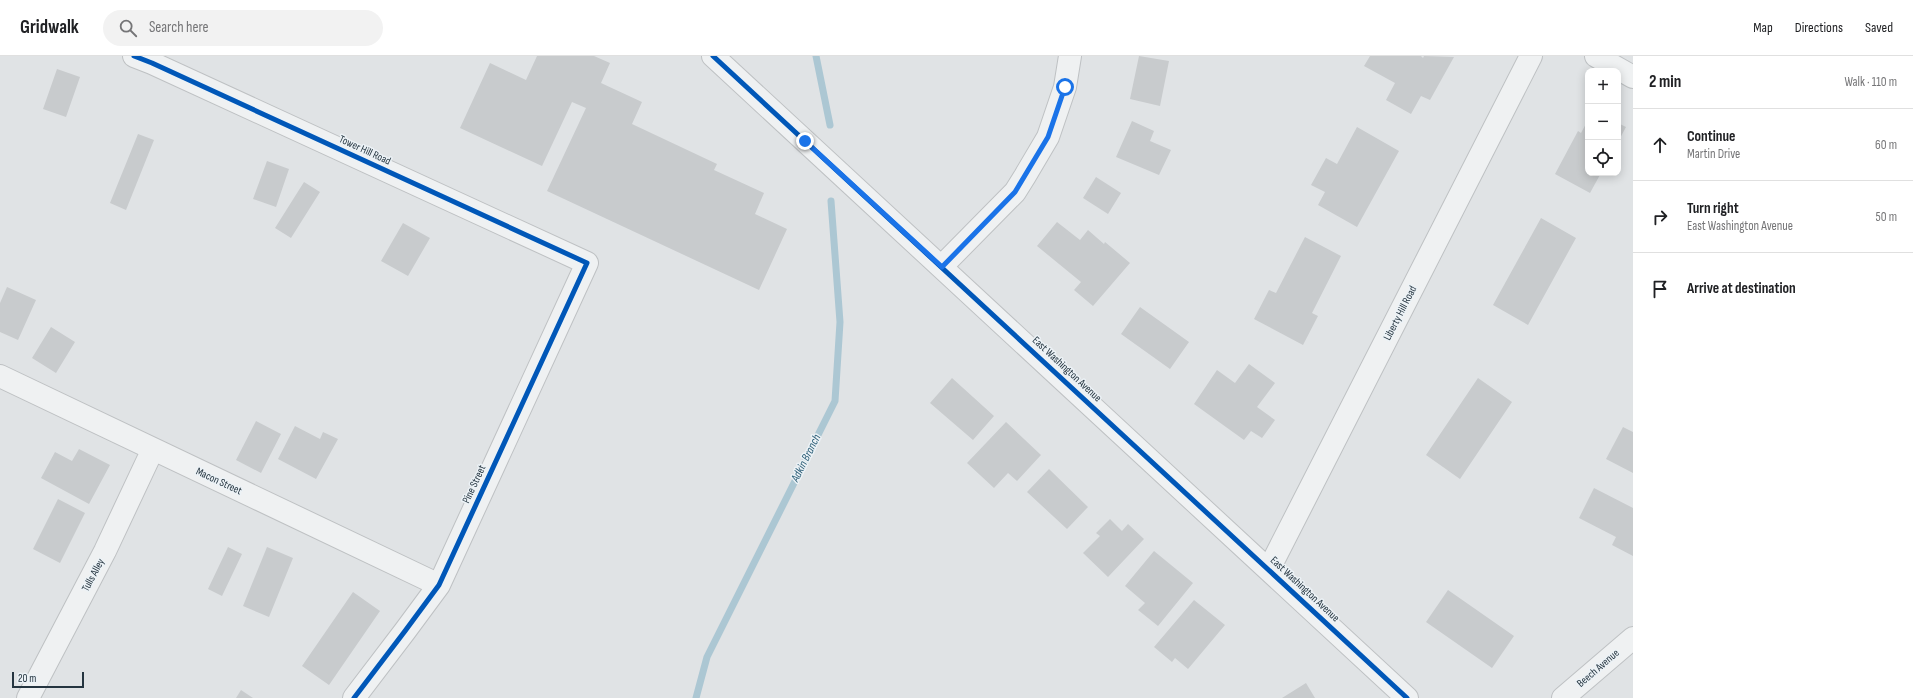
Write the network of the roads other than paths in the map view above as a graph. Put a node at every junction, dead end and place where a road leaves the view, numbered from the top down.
1 (134, 56) edge
2 (713, 56) edge
3 (1070, 56) edge
4 (1531, 56) edge
5 (1596, 56) edge
6 (1633, 77) edge
7 (587, 263) joint
8 (942, 267) junction
9 (0, 376) edge
10 (153, 449) junction
11 (1269, 569) junction
12 (439, 585) junction
13 (1633, 638) edge
14 (28, 698) edge
15 (354, 698) edge
16 (1407, 698) edge
17 (1563, 698) edge

1 - 7 street, Tower Hill Road
2 - 8 street, East Washington Avenue
3 - 8 street
4 - 11 street, Liberty Hill Road
5 - 6 street
7 - 12 street, Pine Street
8 - 11 street, East Washington Avenue
9 - 10 street, Macon Street
10 - 12 street, Macon Street
10 - 14 street, Tulls Alley
11 - 16 street, East Washington Avenue
12 - 15 street, Pine Street
13 - 17 street, Beech Avenue

